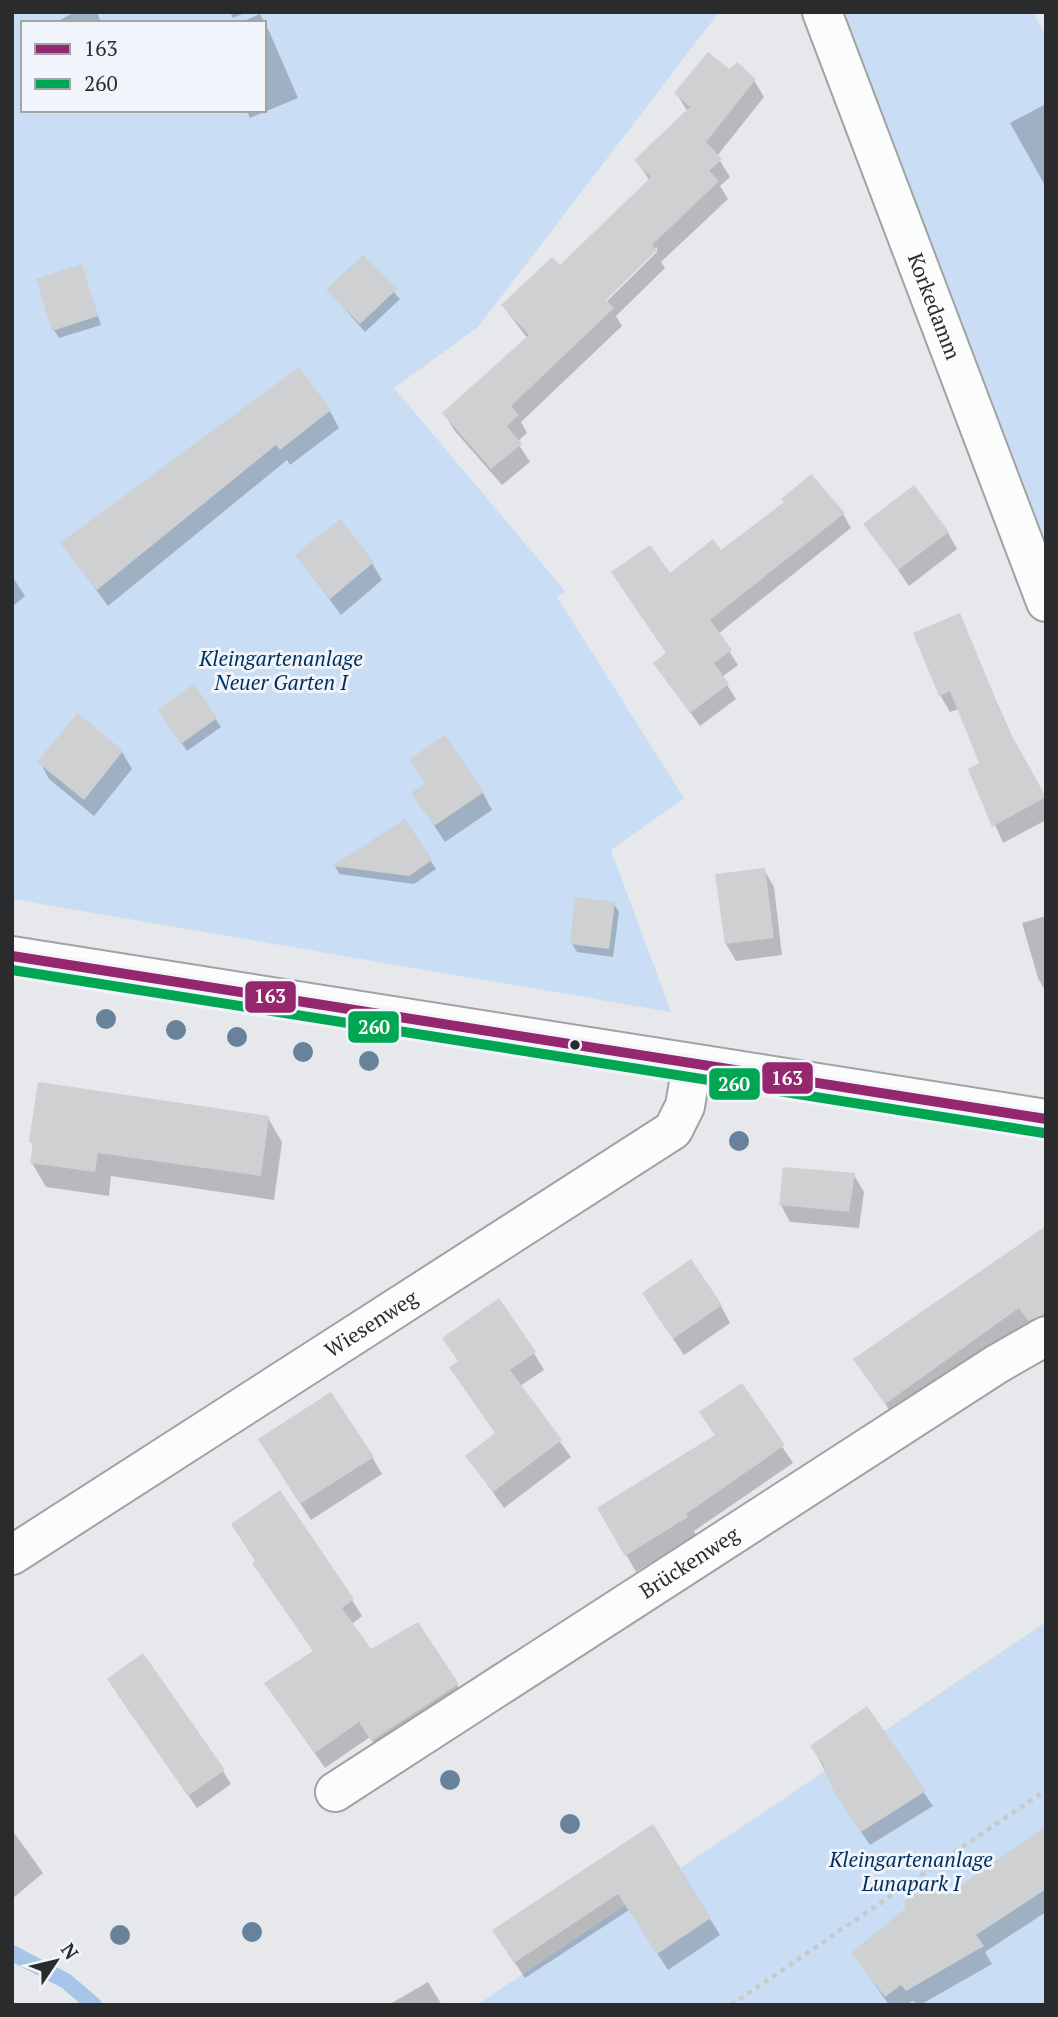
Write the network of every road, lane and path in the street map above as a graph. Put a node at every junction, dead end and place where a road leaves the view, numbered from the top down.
1 (822, 12) edge
2 (1046, 602) edge
3 (12, 956) edge
4 (692, 1065) junction
5 (1046, 1119) edge
6 (1046, 1336) edge
7 (12, 1555) edge
8 (1046, 1790) edge
9 (335, 1792) dead end
10 (731, 2005) edge

1 - 2 main road, Korkedamm
3 - 4 main road
4 - 5 main road
4 - 7 main road, Wiesenweg
6 - 9 main road, Brückenweg
8 - 10 path

